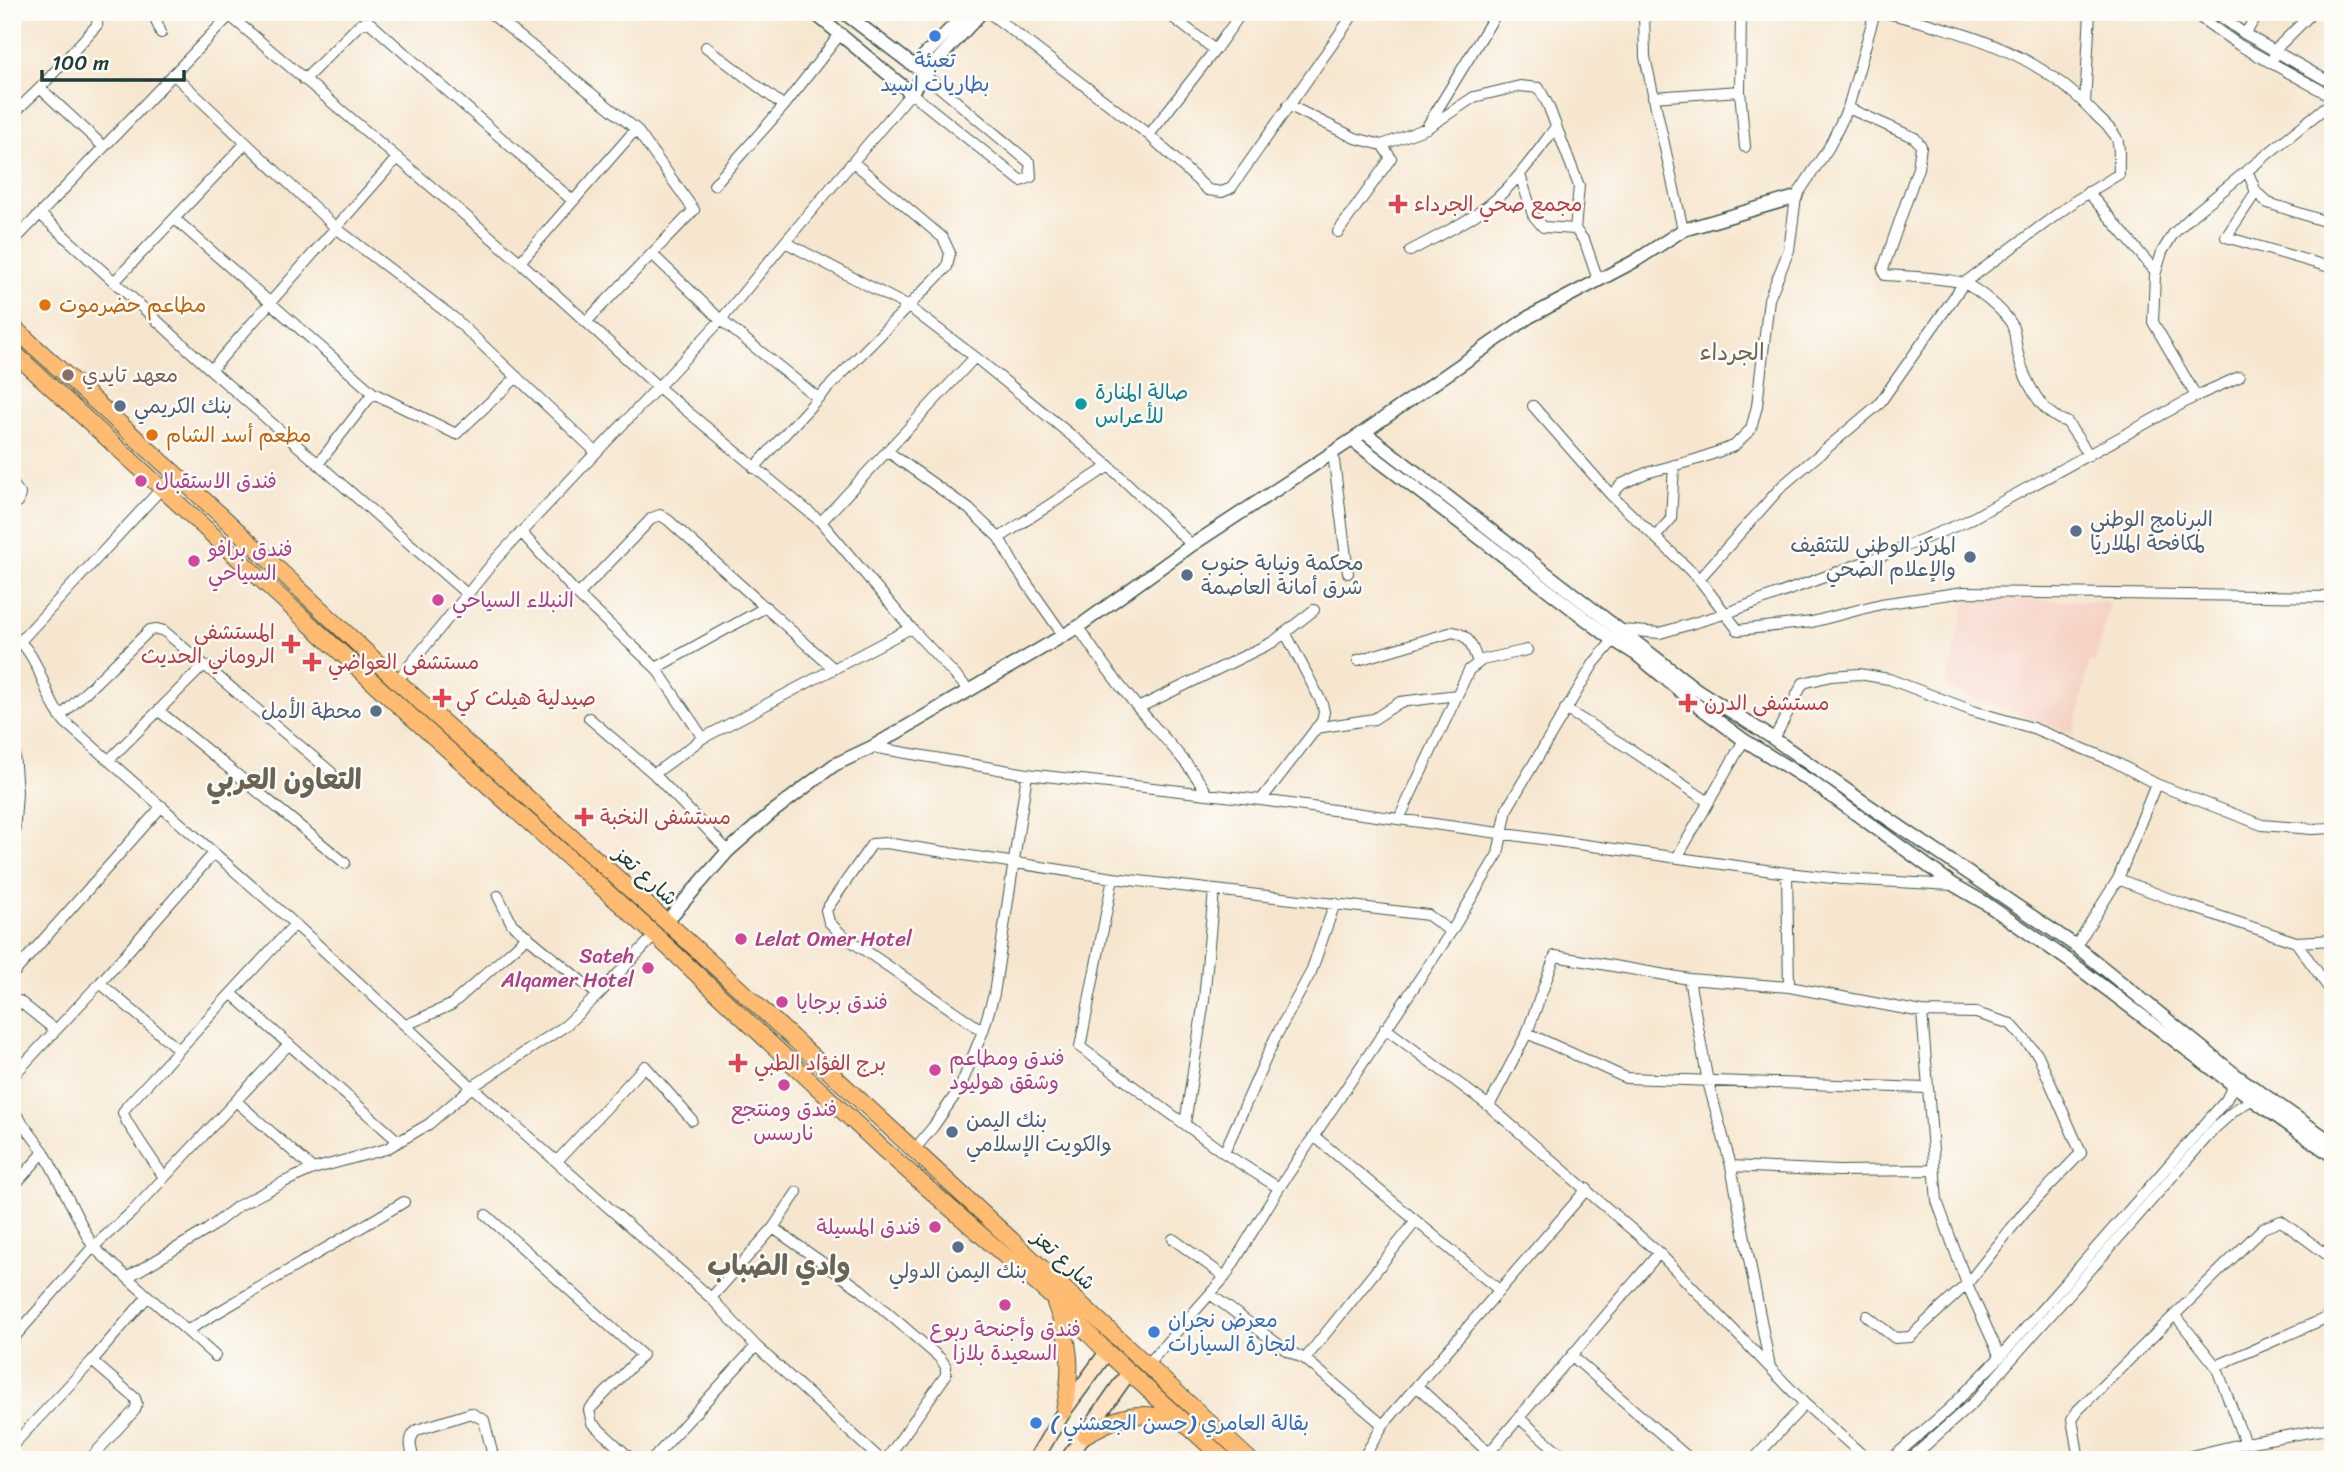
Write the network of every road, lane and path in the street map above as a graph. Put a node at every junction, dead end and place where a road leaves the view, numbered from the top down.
1 (108, 12) edge
2 (153, 12) edge
3 (489, 12) edge
4 (510, 12) edge
5 (813, 12) edge
6 (843, 12) edge
7 (967, 12) edge
8 (982, 12) edge
9 (988, 12) edge
10 (1166, 12) edge
11 (1242, 12) edge
12 (1355, 12) edge
13 (1497, 12) edge
14 (1644, 12) edge
15 (1741, 12) edge
16 (1875, 12) edge
17 (1882, 12) edge
18 (2090, 12) edge
19 (2192, 12) edge
20 (2214, 12) edge
21 (2259, 12) edge
22 (2314, 12) edge
23 (230, 14) edge
24 (97, 16) edge
25 (502, 22) junction
26 (161, 33) dead end
27 (841, 33) junction
28 (2245, 34) junction
29 (706, 47) dead end
30 (1215, 50) junction
31 (2274, 51) junction
32 (2273, 64) junction
33 (919, 70) junction
34 (173, 74) junction
35 (304, 80) junction
36 (901, 83) junction
37 (2333, 84) edge
38 (40, 88) junction
39 (1740, 91) junction
40 (911, 93) junction
41 (1653, 97) junction
42 (2333, 99) edge
43 (2085, 104) junction
44 (1287, 105) junction
45 (784, 106) junction
46 (1848, 108) junction
47 (12, 115) edge
48 (1427, 128) junction
49 (1555, 128) junction
50 (636, 129) junction
51 (1149, 135) junction
52 (246, 143) junction
53 (1382, 145) junction
54 (104, 147) junction
55 (1745, 147) dead end
56 (397, 158) junction
57 (853, 162) junction
58 (2247, 170) junction
59 (1520, 175) junction
60 (714, 185) dead end
61 (2088, 192) junction
62 (2256, 192) junction
63 (1796, 197) junction
64 (573, 201) junction
65 (40, 214) junction
66 (175, 219) junction
67 (2333, 223) edge
68 (336, 228) junction
69 (1575, 229) junction
70 (1683, 230) junction
71 (1338, 232) dead end
72 (785, 242) junction
73 (12, 243) edge
74 (1410, 251) dead end
75 (652, 254) junction
76 (520, 262) junction
77 (2333, 268) edge
78 (2156, 272) junction
79 (1598, 280) junction
80 (114, 282) junction
81 (1964, 283) junction
82 (271, 303) junction
83 (909, 307) junction
84 (721, 320) junction
85 (586, 322) junction
86 (12, 326) edge
87 (12, 351) edge
88 (975, 357) junction
89 (211, 370) junction
90 (517, 377) junction
91 (2239, 377) dead end
92 (658, 387) junction
93 (373, 393) junction
94 (2196, 396) junction
95 (818, 398) junction
96 (1533, 406) dead end
97 (1364, 432) junction
98 (1352, 440) junction
99 (887, 451) junction
100 (596, 452) junction
101 (1333, 453) junction
102 (2090, 454) junction
103 (318, 464) junction
104 (1674, 465) junction
105 (1109, 466) junction
106 (754, 468) junction
107 (175, 474) junction
108 (12, 482) edge
109 (162, 487) junction
110 (1611, 495) junction
111 (12, 505) edge
112 (821, 522) junction
113 (521, 532) junction
114 (1655, 537) junction
115 (999, 538) junction
116 (1192, 545) junction
117 (1348, 573) dead end
118 (1699, 579) junction
119 (467, 594) junction
120 (578, 595) junction
121 (2333, 597) edge
122 (766, 607) junction
123 (1314, 610) dead end
124 (1724, 614) junction
125 (1078, 627) junction
126 (911, 628) junction
127 (1286, 634) junction
128 (1063, 635) junction
129 (1617, 635) junction
130 (16, 646) edge
131 (1527, 650) dead end
132 (1358, 660) dead end
133 (1478, 662) junction
134 (203, 666) junction
135 (656, 668) junction
136 (834, 669) junction
137 (397, 681) junction
138 (970, 691) junction
139 (1457, 695) junction
140 (1138, 708) junction
141 (1565, 709) junction
142 (159, 711) junction
143 (61, 717) junction
144 (589, 718) dead end
145 (12, 726) edge
146 (1316, 728) junction
147 (704, 738) junction
148 (1774, 739) junction
149 (1744, 740) junction
150 (872, 747) junction
151 (109, 760) junction
152 (331, 772) dead end
153 (654, 774) junction
154 (1027, 774) junction
155 (2156, 784) junction
156 (1207, 793) junction
157 (1261, 800) junction
158 (1707, 801) junction
159 (162, 806) junction
160 (1399, 819) junction
161 (2333, 828) edge
162 (1502, 832) junction
163 (729, 851) junction
164 (214, 853) junction
165 (1678, 856) junction
166 (12, 863) edge
167 (345, 863) dead end
168 (1013, 863) junction
169 (1967, 872) junction
170 (1787, 873) junction
171 (1113, 877) junction
172 (2118, 879) junction
173 (1954, 885) junction
174 (1214, 890) junction
175 (498, 896) dead end
176 (1335, 903) junction
177 (666, 922) junction
178 (295, 924) junction
179 (1451, 932) junction
180 (655, 935) junction
181 (528, 936) junction
182 (2333, 940) edge
183 (2295, 942) junction
184 (2076, 946) junction
185 (12, 975) edge
186 (1689, 979) junction
187 (100, 983) junction
188 (1789, 987) junction
189 (232, 994) junction
190 (2333, 994) edge
191 (598, 995) junction
192 (15, 999) edge
193 (1922, 1012) junction
194 (406, 1025) junction
195 (1385, 1028) junction
196 (55, 1030) junction
197 (983, 1031) junction
198 (1528, 1033) junction
199 (289, 1044) junction
200 (178, 1049) junction
201 (12, 1077) edge
202 (2235, 1081) junction
203 (1708, 1082) junction
204 (472, 1087) junction
205 (1927, 1088) junction
206 (2256, 1097) junction
207 (237, 1102) junction
208 (1489, 1106) junction
209 (12, 1109) edge
210 (692, 1120) dead end
211 (1185, 1124) junction
212 (896, 1134) junction
213 (1314, 1136) junction
214 (398, 1141) junction
215 (2333, 1143) edge
216 (883, 1149) junction
217 (914, 1150) junction
218 (44, 1152) junction
219 (1224, 1153) junction
220 (2333, 1156) edge
221 (557, 1161) junction
222 (1731, 1166) junction
223 (313, 1169) junction
224 (1934, 1170) junction
225 (163, 1176) junction
226 (12, 1188) edge
227 (1279, 1188) junction
228 (1587, 1189) junction
229 (797, 1192) dead end
230 (404, 1202) dead end
231 (486, 1215) dead end
232 (1416, 1221) junction
233 (773, 1228) junction
234 (1173, 1239) dead end
235 (93, 1247) junction
236 (1659, 1253) junction
237 (2333, 1259) edge
238 (1225, 1277) junction
239 (128, 1278) junction
240 (1967, 1284) junction
241 (1499, 1290) junction
242 (1210, 1294) junction
243 (148, 1296) junction
244 (711, 1297) junction
245 (1053, 1298) junction
246 (2175, 1315) junction
247 (2333, 1315) edge
248 (1867, 1316) dead end
249 (188, 1330) junction
250 (12, 1340) edge
251 (756, 1346) junction
252 (1107, 1352) junction
253 (215, 1356) dead end
254 (1572, 1356) junction
255 (2000, 1357) junction
256 (1306, 1359) junction
257 (92, 1361) junction
258 (1147, 1364) junction
259 (2216, 1366) junction
260 (1770, 1368) junction
261 (1129, 1372) junction
262 (1418, 1387) junction
263 (1805, 1404) junction
264 (1064, 1411) junction
265 (1519, 1418) junction
266 (1181, 1420) junction
267 (1383, 1425) junction
268 (2333, 1428) edge
269 (1085, 1435) junction
270 (2245, 1443) junction
271 (12, 1446) edge
272 (1486, 1456) edge
273 (91, 1459) edge
274 (414, 1460) edge
275 (494, 1460) edge
276 (632, 1460) edge
277 (652, 1460) edge
278 (884, 1460) edge
279 (1035, 1460) edge
280 (1067, 1460) edge
281 (1225, 1460) edge
282 (1250, 1460) edge
283 (1362, 1460) edge
284 (1568, 1460) edge
285 (1691, 1460) edge
286 (1753, 1460) edge
287 (1868, 1460) edge
288 (1890, 1460) edge
289 (1909, 1460) edge
290 (2080, 1460) edge
291 (2174, 1460) edge

1 - 24 street
2 - 26 street
3 - 25 street
4 - 25 street
5 - 27 street
6 - 33 street
7 - 33 street
8 - 33 street
9 - 51 street
10 - 30 street
11 - 30 street
12 - 44 street
13 - 48 street
14 - 41 street
15 - 39 street
16 - 46 street
17 - 43 street
18 - 43 street
19 - 32 street
20 - 28 street
21 - 28 street
22 - 31 street
23 - 34 street
23 - 35 street
24 - 38 street
25 - 50 street
27 - 36 street
27 - 45 street
28 - 31 street
29 - 45 street
30 - 51 street
31 - 32 street
31 - 37 street
32 - 42 street
33 - 36 street
33 - 40 street
33 - 40 street
34 - 52 street
34 - 54 street
35 - 56 street
35 - 64 street
36 - 40 street
38 - 47 street
38 - 54 street
39 - 41 street
39 - 55 street
40 - 57 street
41 - 70 street
42 - 58 street
43 - 61 street
44 - 51 street
44 - 53 street
45 - 60 street
46 - 63 street
46 - 81 street
48 - 49 street
48 - 53 street
49 - 59 street
49 - 69 street
50 - 64 street
50 - 75 street
52 - 66 street
52 - 68 street
53 - 71 street
54 - 65 street
56 - 68 street
56 - 76 street
57 - 72 street
57 - 83 street
58 - 62 street
58 - 78 street
59 - 69 street
59 - 74 street
61 - 78 street
61 - 81 street
62 - 67 street
62 - 77 street
63 - 70 street
63 - 104 street
64 - 76 street
65 - 73 street
65 - 80 street
66 - 80 street
66 - 82 street
68 - 82 street
68 - 90 street
69 - 79 street
70 - 79 street
72 - 83 street
72 - 84 street
75 - 84 street
75 - 85 street
76 - 85 street
78 - 94 street
79 - 97 street
80 - 89 street
81 - 102 street
81 - 118 street
82 - 89 street
82 - 93 street
83 - 88 street
83 - 95 street
84 - 92 street
84 - 95 street
85 - 92 street
86 - 107 highway, شارع تعز
87 - 109 highway, شارع تعز
88 - 99 street
88 - 105 street
89 - 103 street
90 - 93 street
90 - 100 street
91 - 94 street
92 - 100 street
92 - 106 street
93 - 103 street
94 - 102 street
95 - 106 street
96 - 110 street
97 - 98 street
97 - 129 street
98 - 101 street
98 - 129 street
99 - 112 street
99 - 115 street
100 - 113 street
101 - 116 street
101 - 117 street
102 - 124 street
103 - 119 street
104 - 110 street
104 - 114 street
105 - 115 street
105 - 116 street
106 - 112 street
107 - 109 street
107 - 137 highway, شارع تعز
108 - 111 street
109 - 130 street
109 - 180 highway, شارع تعز
110 - 114 street
112 - 126 street
113 - 119 street
113 - 120 street
114 - 118 street
115 - 128 street
116 - 125 street
118 - 124 street
119 - 137 street
120 - 122 street
120 - 135 street
121 - 124 street
122 - 135 street
122 - 136 street
123 - 127 street
124 - 129 street
125 - 128 street
125 - 140 street
126 - 136 street
126 - 138 street
127 - 140 street
127 - 146 street
128 - 138 street
129 - 141 street
129 - 148 street
129 - 149 street
130 - 143 street
131 - 133 street
132 - 133 street
133 - 139 street
134 - 142 street
134 - 143 street
134 - 152 street
135 - 147 street
136 - 147 street
137 - 177 highway, شارع تعز
138 - 150 street
139 - 146 street
139 - 160 street
140 - 156 street
141 - 158 street
141 - 162 street
142 - 151 street
142 - 167 street
143 - 151 street
144 - 153 street
145 - 166 street
146 - 157 street
147 - 153 street
148 - 155 street
148 - 169 street
149 - 158 street
149 - 173 street
150 - 154 street
150 - 163 street
151 - 159 street
153 - 163 street
154 - 156 street
154 - 168 street
155 - 161 street
155 - 172 street
156 - 157 street
157 - 160 street
158 - 165 street
159 - 164 street
159 - 185 street
160 - 162 street
162 - 165 street
162 - 179 street
163 - 177 street
164 - 178 street
164 - 187 street
165 - 170 street
168 - 171 street
168 - 197 street
168 - 197 street
169 - 173 street
169 - 184 street
170 - 173 street
170 - 188 street
171 - 174 street
171 - 211 street
172 - 183 street
172 - 184 street
173 - 202 street
174 - 176 street
174 - 211 street
175 - 181 street
176 - 179 street
176 - 219 street
177 - 180 highway
177 - 212 highway, شارع تعز
178 - 189 street
178 - 194 street
179 - 195 street
180 - 191 street
180 - 216 highway, شارع تعز
181 - 191 street
181 - 194 street
182 - 183 street
183 - 190 street
184 - 202 street
186 - 188 street
186 - 198 street
186 - 203 street
187 - 196 street
187 - 200 street
188 - 193 street
189 - 199 street
189 - 200 street
191 - 204 street
192 - 196 street
193 - 205 street
193 - 240 street
194 - 204 street
195 - 208 street
195 - 213 street
196 - 201 street
197 - 217 street
198 - 203 street
198 - 208 street
199 - 207 street
199 - 214 street
200 - 225 street
202 - 206 street
202 - 255 street
203 - 205 street
203 - 222 street
204 - 214 street
204 - 221 street
205 - 224 street
206 - 215 street
206 - 220 street
206 - 289 street
207 - 223 street
207 - 225 street
208 - 228 street
209 - 218 street
210 - 221 street
211 - 219 street
212 - 216 highway
212 - 217 highway, شارع تعز
213 - 227 street
213 - 232 street
214 - 223 street
216 - 245 highway, شارع تعز
217 - 258 highway, شارع تعز
218 - 226 street
218 - 235 street
219 - 227 street
221 - 244 street
222 - 224 street
222 - 260 street
223 - 239 street
224 - 240 street
225 - 235 street
227 - 238 street
228 - 236 street
228 - 241 street
229 - 233 street
230 - 249 street
231 - 276 street
232 - 241 street
232 - 256 street
233 - 244 street
233 - 278 street
234 - 238 street
235 - 239 street
235 - 250 street
236 - 254 street
236 - 260 street
237 - 246 street
238 - 242 street
239 - 243 street
240 - 248 street
240 - 255 street
241 - 262 street
242 - 256 street
242 - 258 street
243 - 249 street
243 - 257 street
244 - 251 street
245 - 252 highway, شارع تعز
245 - 264 highway
246 - 259 street
246 - 290 street
247 - 259 street
249 - 253 street
251 - 277 street
251 - 278 street
252 - 261 highway, شارع تعز
252 - 264 main road
254 - 265 street
254 - 285 street
255 - 288 street
256 - 267 street
257 - 271 street
257 - 273 street
258 - 282 highway, شارع تعز
259 - 270 street
260 - 263 street
261 - 266 highway, شارع تعز
261 - 269 main road
262 - 267 street
262 - 272 street
263 - 286 street
263 - 287 street
264 - 279 main road
265 - 272 street
265 - 284 street
266 - 269 highway
266 - 281 highway, شارع تعز
267 - 283 street
268 - 270 street
269 - 280 main road
270 - 291 street
274 - 275 street

